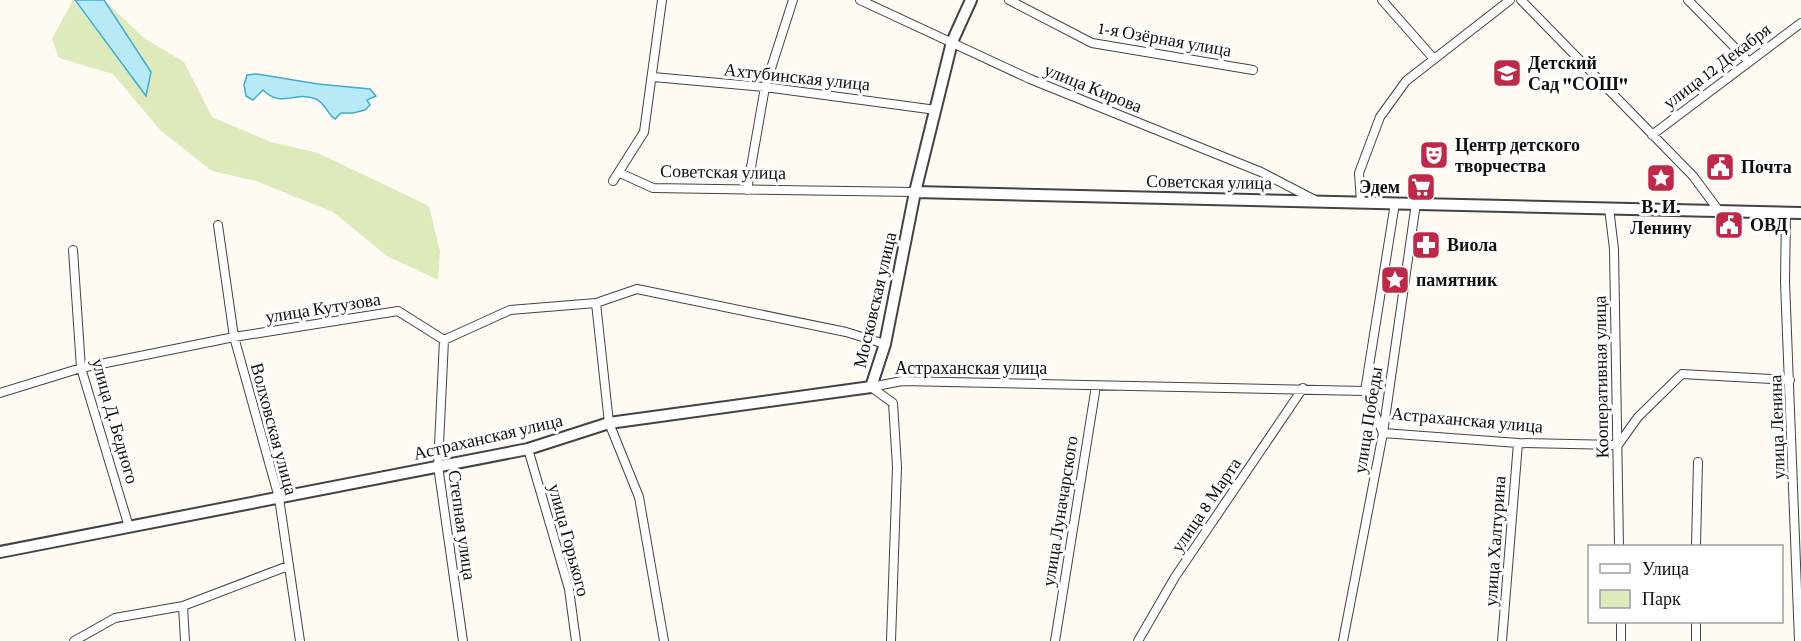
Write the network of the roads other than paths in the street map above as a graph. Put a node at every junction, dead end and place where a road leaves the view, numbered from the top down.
1 (662, 0) edge
2 (793, 0) edge
3 (860, 0) edge
4 (971, 0) edge
5 (1009, 0) edge
6 (1382, 0) edge
7 (1510, 0) edge
8 (1521, 0) edge
9 (1688, 0) edge
10 (1801, 23) edge
11 (952, 42) junction
12 (1434, 59) junction
13 (1748, 61) junction
14 (1253, 70) dead end
15 (653, 77) junction
16 (765, 87) junction
17 (936, 110) junction
18 (1652, 135) junction
19 (620, 173) junction
20 (613, 182) dead end
21 (747, 190) junction
22 (915, 192) junction
23 (1316, 201) junction
24 (1361, 202) junction
25 (1395, 203) junction
26 (1416, 203) junction
27 (1609, 208) junction
28 (1719, 211) junction
29 (1786, 212) junction
30 (1801, 213) edge
31 (218, 225) dead end
32 (73, 250) dead end
33 (596, 303) junction
34 (234, 337) junction
35 (444, 340) junction
36 (885, 344) junction
37 (81, 368) junction
38 (1790, 380) junction
39 (1095, 386) junction
40 (871, 387) junction
41 (1303, 388) junction
42 (1365, 391) junction
43 (0, 393) edge
44 (609, 423) junction
45 (1383, 433) junction
46 (1518, 443) junction
47 (1618, 445) junction
48 (528, 449) junction
49 (1698, 462) dead end
50 (438, 466) junction
51 (279, 498) junction
52 (129, 527) junction
53 (1619, 545) edge
54 (1696, 545) edge
55 (0, 552) edge
56 (288, 566) junction
57 (183, 606) junction
58 (1621, 623) edge
59 (1696, 623) edge
60 (74, 641) edge
61 (184, 641) edge
62 (300, 641) edge
63 (463, 641) edge
64 (576, 641) edge
65 (664, 641) edge
66 (891, 641) edge
67 (1055, 641) edge
68 (1138, 641) edge
69 (1343, 641) edge
70 (1502, 641) edge
71 (1621, 641) edge
72 (1696, 641) edge
73 (1799, 641) edge

1 - 15 street
2 - 16 street
3 - 11 street, улица Кирова
4 - 11 street, Московская улица
5 - 14 street, 1-я Озёрная улица
6 - 12 street
7 - 12 street
8 - 18 street
9 - 13 street
10 - 13 street, улица 12 Декабря
11 - 17 street, Московская улица
11 - 23 street, улица Кирова
12 - 24 street
13 - 18 street, улица 12 Декабря
15 - 16 street, Ахтубинская улица
15 - 19 street
16 - 17 street, Ахтубинская улица
16 - 21 street
17 - 22 street, Московская улица
18 - 28 street
19 - 20 street
19 - 21 street, Советская улица
21 - 22 street, Советская улица
22 - 23 street, Советская улица
22 - 36 street, Московская улица
23 - 24 street, Советская улица
24 - 25 street, Советская улица
25 - 26 street, Советская улица
25 - 42 street, улица Победы
26 - 27 street, Советская улица
26 - 45 street, улица Победы
27 - 28 street, Советская улица
27 - 47 street, Кооперативная улица
28 - 29 street, Советская улица
29 - 30 street, Советская улица
29 - 38 street, улица Ленина
31 - 34 street, Волховская улица
32 - 37 street, улица Д. Бедного
33 - 35 street
33 - 36 street
33 - 44 street
34 - 35 street, улица Кутузова
34 - 37 street, улица Кутузова
34 - 51 street, Волховская улица
35 - 50 street, Степная улица
36 - 40 street, Московская улица
37 - 43 street, улица Кутузова
37 - 52 street, улица Д. Бедного
38 - 47 street
38 - 73 street, улица Ленина
39 - 40 street, Астраханская улица
39 - 41 street, Астраханская улица
39 - 67 street, улица Луначарского
40 - 44 street, Астраханская улица
40 - 66 street, Московская улица
41 - 42 street, Астраханская улица
41 - 68 street, улица 8 Марта
42 - 45 street, Астраханская улица
44 - 48 street, Астраханская улица
44 - 65 street
45 - 46 street, Астраханская улица
45 - 69 street, улица Победы
46 - 47 street, Астраханская улица
46 - 70 street, улица Халтурина
47 - 53 street, Кооперативная улица
48 - 50 street, Астраханская улица
48 - 64 street, улица Горького
49 - 54 street
50 - 51 street, Астраханская улица
50 - 63 street, Степная улица
51 - 52 street, Астраханская улица
51 - 56 street, Волховская улица
52 - 55 street, Астраханская улица
56 - 57 street
56 - 62 street, Волховская улица
57 - 60 street
57 - 61 street
58 - 71 street
59 - 72 street

